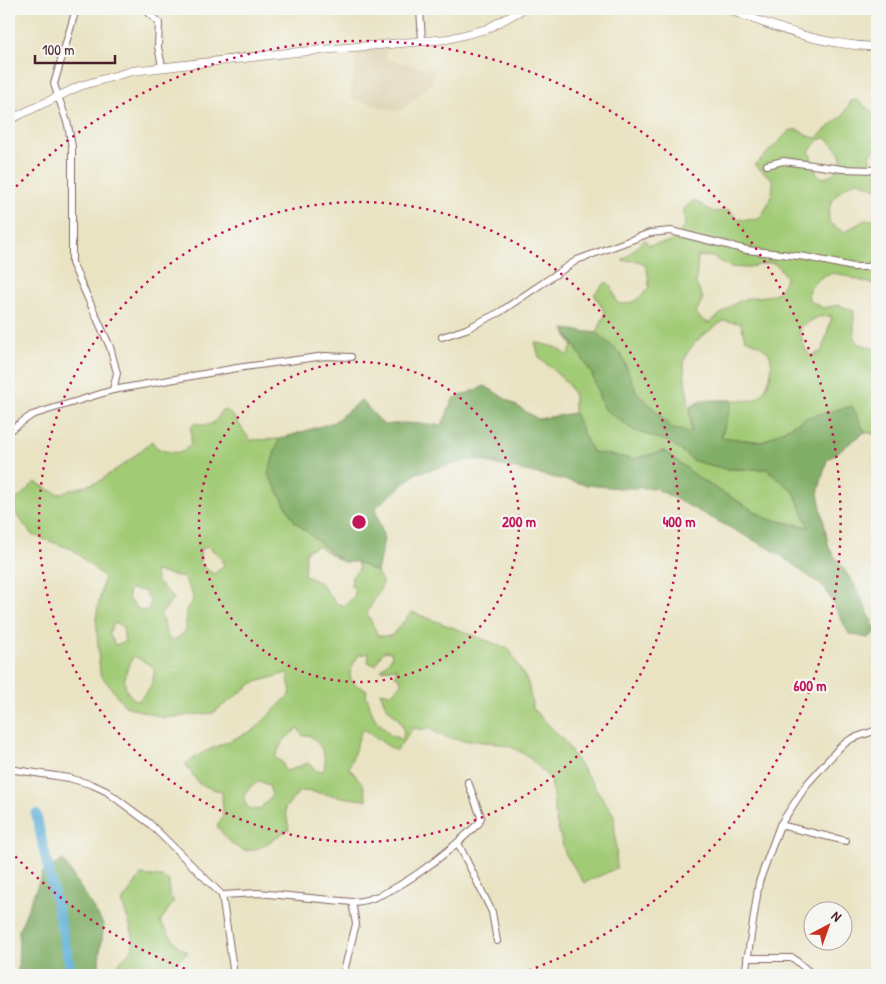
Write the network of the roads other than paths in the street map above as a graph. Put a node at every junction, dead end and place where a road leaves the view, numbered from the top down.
1 (76, 9) edge
2 (145, 9) edge
3 (420, 9) edge
4 (523, 9) edge
5 (727, 9) edge
6 (422, 41) junction
7 (877, 47) edge
8 (162, 66) junction
9 (56, 96) junction
10 (9, 120) edge
11 (767, 165) dead end
12 (877, 170) edge
13 (877, 261) edge
14 (442, 338) dead end
15 (351, 357) dead end
16 (113, 390) junction
17 (9, 432) edge
18 (877, 730) edge
19 (9, 753) edge
20 (9, 760) edge
21 (9, 769) edge
22 (468, 782) dead end
23 (780, 825) junction
24 (846, 841) dead end
25 (458, 843) junction
26 (222, 896) junction
27 (352, 902) junction
28 (497, 941) dead end
29 (747, 958) junction
30 (234, 975) edge
31 (343, 975) edge
32 (745, 975) edge
33 (813, 975) edge

1 - 9 street
2 - 8 street
3 - 6 street
4 - 6 main road
5 - 7 main road
6 - 8 main road
8 - 9 main road
9 - 10 main road
9 - 16 street
11 - 12 street
13 - 14 street
15 - 16 street
16 - 17 street
18 - 23 street
19 - 20 street
21 - 26 street
22 - 25 street
23 - 24 street
23 - 29 street
25 - 27 street
25 - 28 street
26 - 27 street
26 - 30 street
27 - 31 street
29 - 32 street
29 - 33 street

